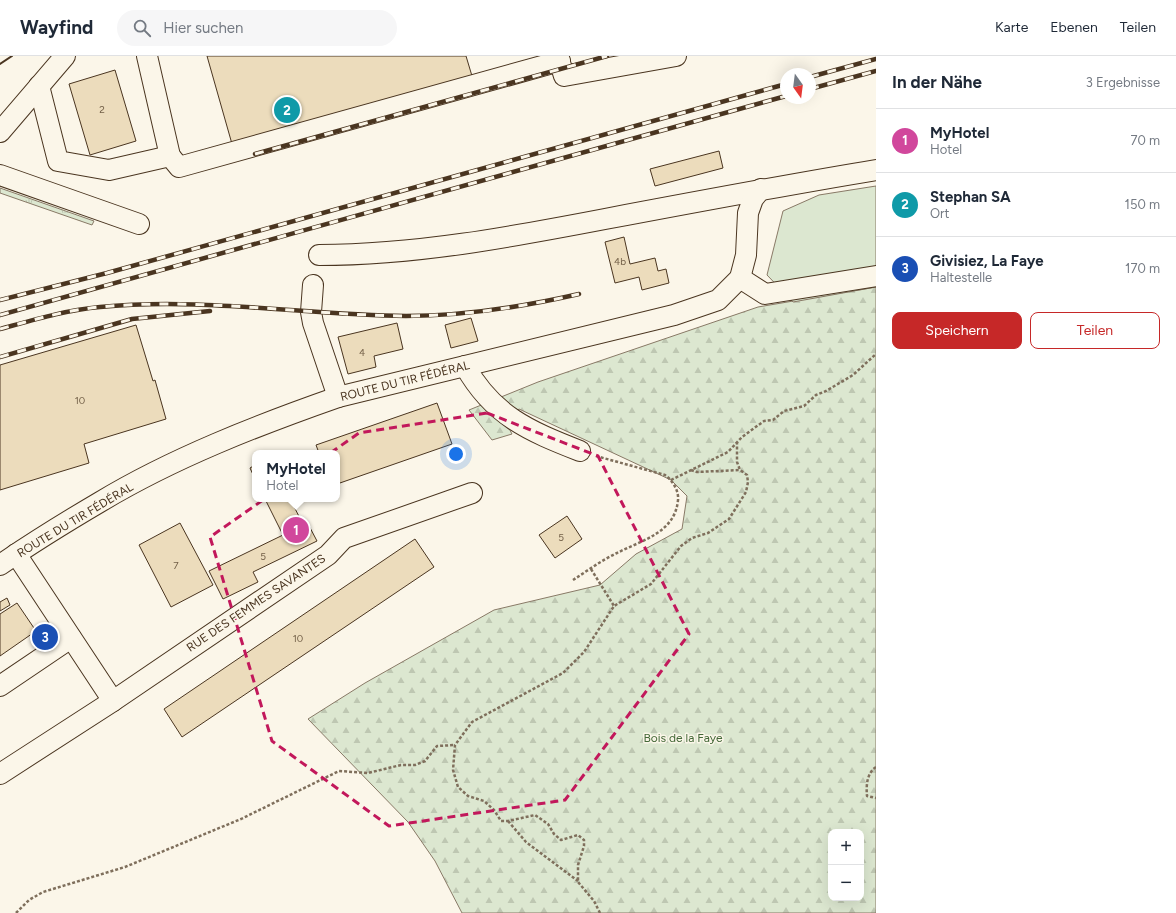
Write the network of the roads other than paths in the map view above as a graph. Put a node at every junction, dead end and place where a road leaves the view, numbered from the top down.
1 (65, 56) edge
2 (147, 56) edge
3 (676, 56) edge
4 (559, 59) edge
5 (39, 86) junction
6 (0, 132) edge
7 (170, 156) junction
8 (876, 170) edge
9 (0, 175) edge
10 (761, 189) junction
11 (139, 224) dead end
12 (319, 256) dead end
13 (876, 276) edge
14 (740, 278) junction
15 (313, 285) dead end
16 (465, 366) junction
17 (338, 397) junction
18 (580, 451) road end
19 (472, 493) dead end
20 (8, 560) edge
21 (67, 632) junction
22 (0, 686) edge
23 (113, 701) junction
24 (0, 774) edge

1 - 5 street
2 - 7 street
3 - 4 street
4 - 7 street
5 - 6 street
5 - 7 street
8 - 10 street
9 - 11 street
10 - 12 street
10 - 14 street
13 - 14 street
14 - 16 street, ROUTE DU TIR FÉDÉRAL
15 - 17 street
16 - 17 street, ROUTE DU TIR FÉDÉRAL
16 - 18 street
17 - 20 street, ROUTE DU TIR FÉDÉRAL
19 - 23 street, RUE DES FEMMES SAVANTES
20 - 21 street
21 - 22 street
21 - 23 street
23 - 24 street, RUE DES FEMMES SAVANTES

